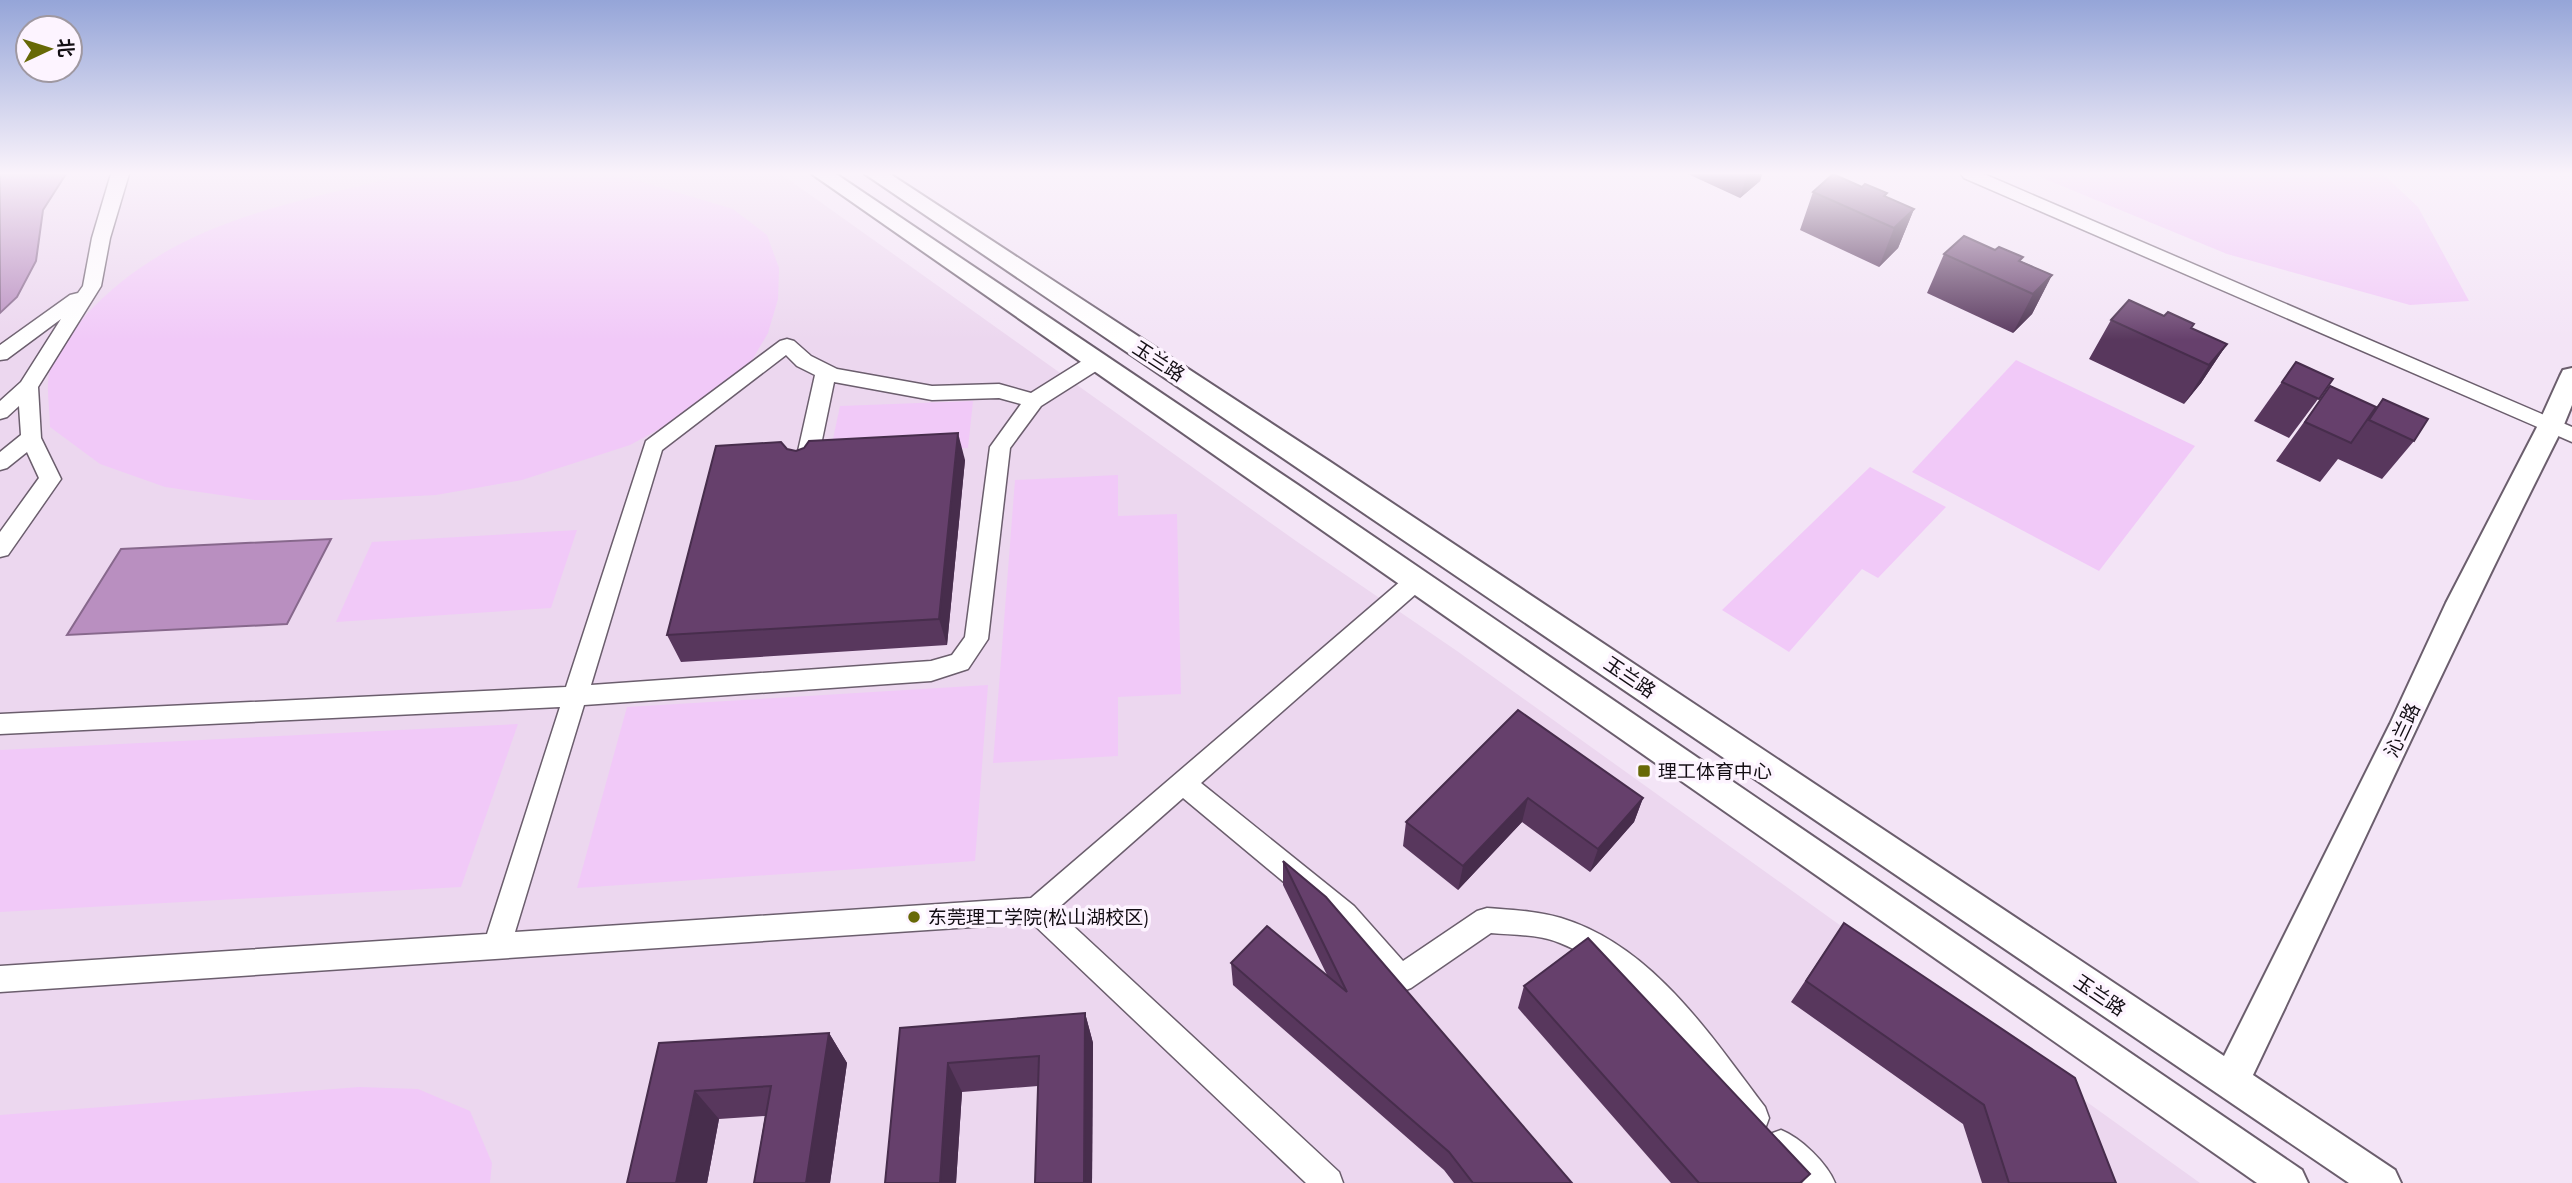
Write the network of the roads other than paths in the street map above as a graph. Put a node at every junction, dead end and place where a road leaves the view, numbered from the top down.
1 (105, 229) edge
2 (903, 229) edge
3 (960, 229) edge
4 (2097, 229) edge
5 (88, 292) junction
6 (0, 354) edge
7 (1097, 361) junction
8 (827, 372) junction
9 (2572, 376) edge
10 (28, 387) junction
11 (1034, 401) junction
12 (0, 412) edge
13 (2561, 431) edge
14 (32, 438) junction
15 (0, 463) edge
16 (805, 469) edge
17 (0, 549) edge
18 (1417, 580) junction
19 (575, 696) junction
20 (0, 724) edge
21 (1183, 783) junction
22 (1037, 910) junction
23 (498, 944) junction
24 (0, 979) edge
25 (2230, 1083) junction
26 (1328, 1183) edge
27 (1820, 1183) edge
28 (2289, 1183) edge
29 (2382, 1183) edge

1 - 5 street
2 - 7 street, 玉兰路
3 - 25 street, 玉兰路
4 - 13 street
5 - 6 street
5 - 10 street
7 - 11 street
7 - 18 street, 玉兰路
8 - 11 street
8 - 16 street
8 - 19 street
9 - 13 street, 沁兰路
10 - 12 street
10 - 14 street
11 - 19 street
13 - 25 street, 沁兰路
14 - 15 street
14 - 17 street
18 - 21 street
18 - 28 street, 玉兰路
19 - 20 street
19 - 23 street
21 - 22 street
21 - 27 street
22 - 23 street
22 - 26 street
23 - 24 street
25 - 29 street, 玉兰路

